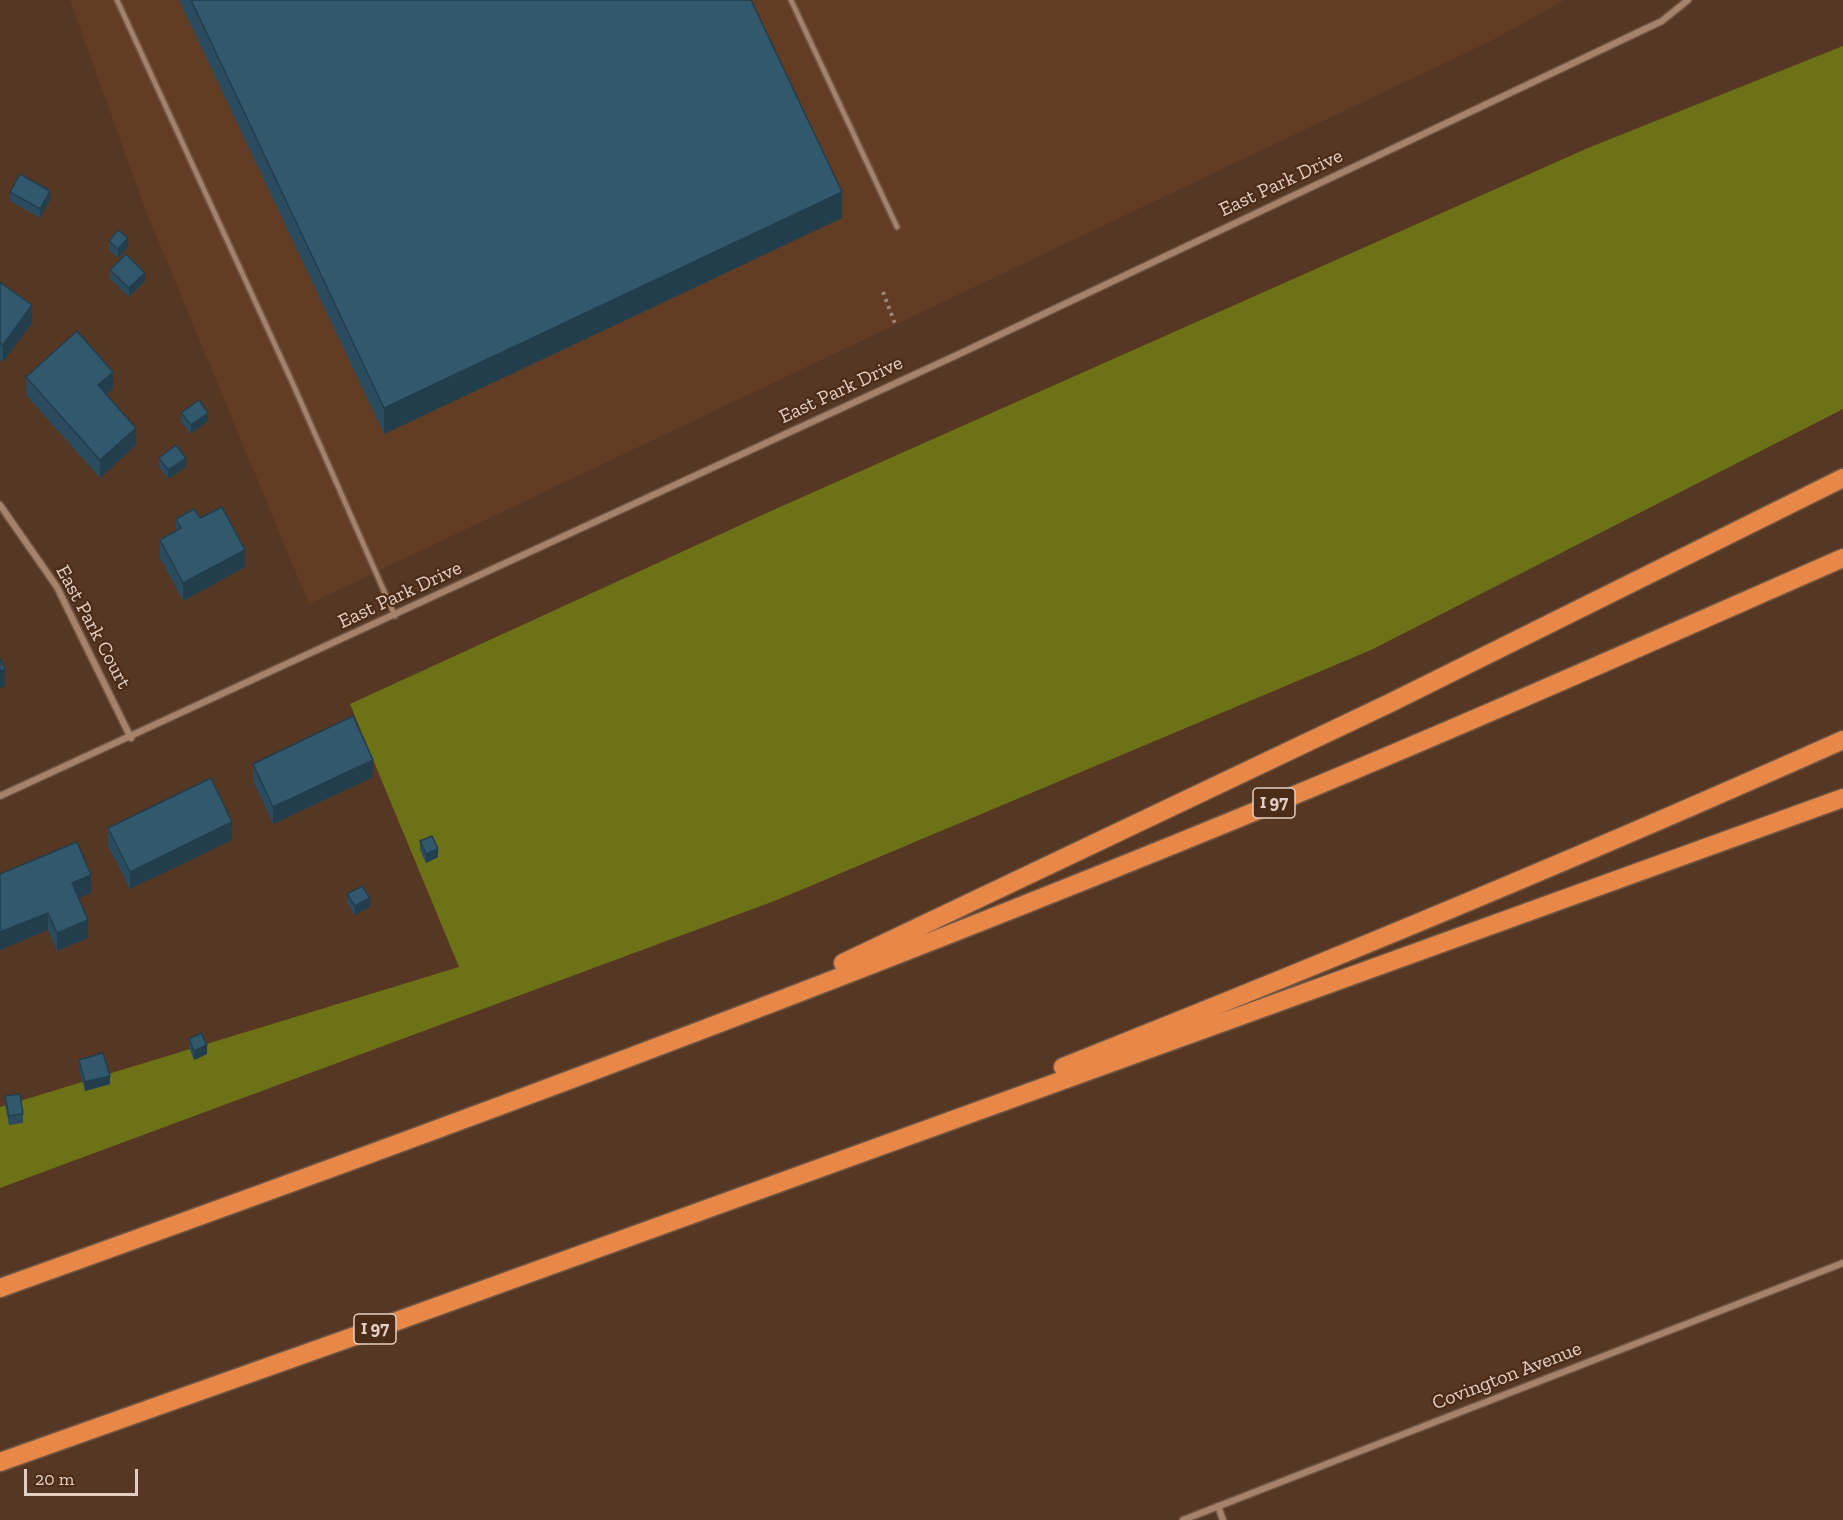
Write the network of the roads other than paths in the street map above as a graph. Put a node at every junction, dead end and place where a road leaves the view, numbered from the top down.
1 (117, 0) edge
2 (791, 0) edge
3 (1688, 0) edge
4 (897, 227) dead end
5 (1843, 478) edge
6 (0, 506) edge
7 (1843, 558) edge
8 (395, 616) junction
9 (131, 738) junction
10 (1843, 740) edge
11 (0, 796) edge
12 (1843, 798) edge
13 (699, 1031) junction
14 (750, 1193) junction
15 (1843, 1263) edge
16 (0, 1288) edge
17 (0, 1462) edge
18 (1218, 1506) junction
19 (1183, 1520) edge
20 (1223, 1520) edge

1 - 8 lane
2 - 4 lane
3 - 8 street, East Park Drive
5 - 13 highway
6 - 9 street, East Park Court
7 - 13 highway, I 97
8 - 9 street, East Park Drive
9 - 11 street, East Park Drive
10 - 14 highway, I 97
12 - 14 highway
13 - 16 highway, I 97
14 - 17 highway, I 97
15 - 18 street, Covington Avenue
18 - 19 street, Covington Avenue
18 - 20 street

